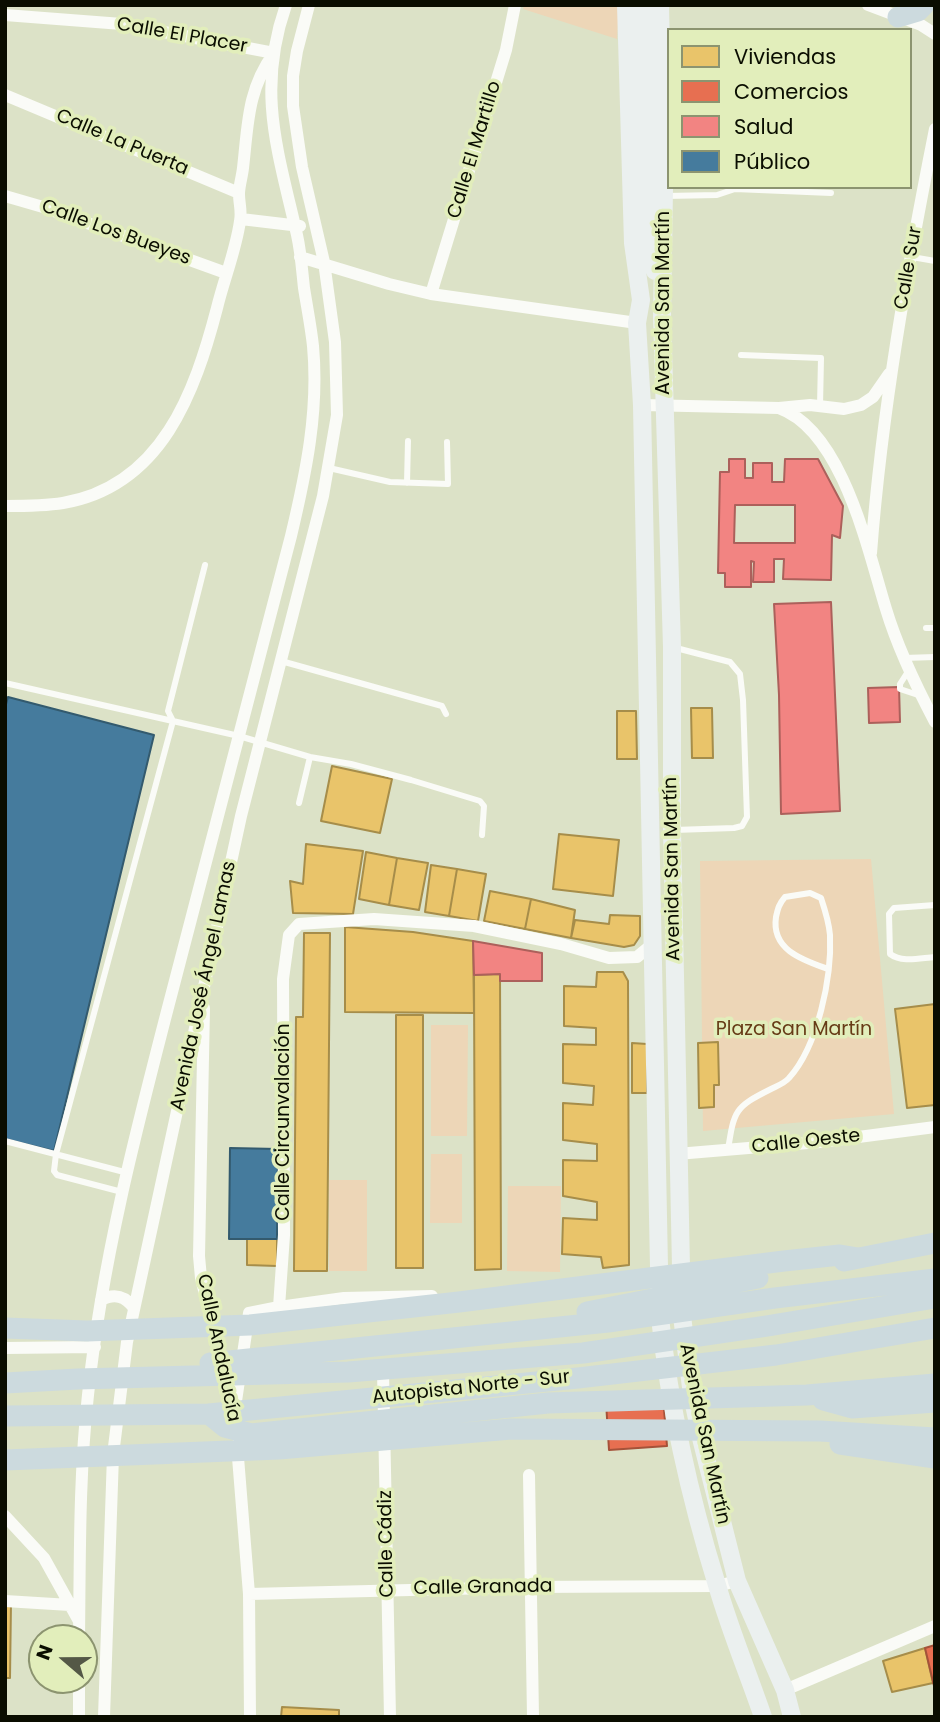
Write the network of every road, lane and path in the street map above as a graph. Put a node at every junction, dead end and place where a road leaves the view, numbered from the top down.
1 (286, 5) edge
2 (309, 5) edge
3 (515, 5) edge
4 (626, 5) edge
5 (644, 5) edge
6 (660, 5) edge
7 (868, 5) edge
8 (923, 5) edge
9 (5, 15) edge
10 (898, 18) junction
11 (935, 34) edge
12 (274, 53) junction
13 (5, 94) edge
14 (935, 129) edge
15 (239, 193) junction
16 (831, 193) dead end
17 (5, 196) edge
18 (664, 196) junction
19 (241, 219) junction
20 (294, 225) junction
21 (316, 230) junction
22 (649, 234) junction
23 (300, 257) junction
24 (910, 257) junction
25 (935, 261) edge
26 (324, 262) junction
27 (226, 274) junction
28 (431, 295) junction
29 (641, 300) junction
30 (663, 317) junction
31 (637, 323) junction
32 (741, 355) dead end
33 (892, 367) junction
34 (642, 405) junction
35 (664, 405) junction
36 (820, 407) junction
37 (779, 408) junction
38 (408, 441) dead end
39 (447, 442) dead end
40 (329, 468) junction
41 (407, 483) junction
42 (5, 506) edge
43 (871, 553) junction
44 (205, 565) dead end
45 (926, 628) dead end
46 (935, 628) edge
47 (672, 647) junction
48 (935, 657) edge
49 (281, 661) junction
50 (906, 664) junction
51 (5, 683) edge
52 (446, 714) dead end
53 (173, 721) junction
54 (935, 722) edge
55 (239, 736) junction
56 (261, 741) junction
57 (310, 757) junction
58 (299, 803) dead end
59 (672, 830) junction
60 (482, 835) dead end
61 (935, 905) edge
62 (654, 943) junction
63 (935, 957) edge
64 (828, 970) junction
65 (205, 980) junction
66 (935, 1127) edge
67 (5, 1141) edge
68 (728, 1150) junction
69 (56, 1154) junction
70 (677, 1154) junction
71 (128, 1173) junction
72 (123, 1192) junction
73 (935, 1228) edge
74 (935, 1243) edge
75 (858, 1258) junction
76 (784, 1261) junction
77 (935, 1279) edge
78 (658, 1286) junction
79 (935, 1298) edge
80 (101, 1300) junction
81 (279, 1307) junction
82 (134, 1308) junction
83 (5, 1328) edge
84 (935, 1328) edge
85 (423, 1342) junction
86 (95, 1347) junction
87 (5, 1348) edge
88 (383, 1371) dead end
89 (78, 1379) junction
90 (5, 1383) edge
91 (935, 1384) edge
92 (807, 1395) junction
93 (935, 1402) edge
94 (209, 1415) junction
95 (234, 1415) junction
96 (5, 1416) edge
97 (788, 1431) junction
98 (935, 1438) edge
99 (935, 1458) edge
100 (5, 1460) edge
101 (529, 1475) dead end
102 (5, 1516) edge
103 (737, 1581) junction
104 (717, 1586) junction
105 (531, 1587) junction
106 (388, 1591) junction
107 (249, 1594) junction
108 (5, 1601) edge
109 (70, 1605) junction
110 (79, 1622) joint
111 (935, 1626) edge
112 (785, 1690) junction
113 (79, 1694) edge
114 (79, 1717) edge
115 (104, 1717) edge
116 (250, 1717) edge
117 (390, 1717) edge
118 (533, 1717) edge
119 (763, 1717) edge
120 (792, 1717) edge

1 - 12 street
2 - 21 street, Avenida José Ángel Lamas
3 - 28 street, Calle El Martillo
4 - 29 main road, Avenida San Martín
5 - 22 main road
6 - 18 main road, Avenida San Martín
7 - 10 street
8 - 10 highway
9 - 12 street, Calle El Placer
10 - 11 street
12 - 15 street
12 - 20 street, Avenida José Ángel Lamas
13 - 15 street, Calle La Puerta
14 - 24 street, Calle Sur
15 - 19 street
16 - 18 lane
17 - 27 street, Calle Los Bueyes
18 - 30 main road, Avenida San Martín
19 - 20 street
19 - 27 street
20 - 21 street
20 - 23 street, Avenida José Ángel Lamas
21 - 26 street, Avenida José Ángel Lamas
22 - 29 main road
22 - 30 main road
23 - 26 street
23 - 55 street, Avenida José Ángel Lamas
24 - 25 lane
24 - 33 street, Calle Sur
26 - 28 street
26 - 40 street, Avenida José Ángel Lamas
27 - 42 street
28 - 31 street
29 - 31 main road, Avenida San Martín
30 - 35 main road, Avenida San Martín
31 - 34 main road, Avenida San Martín
32 - 36 lane
33 - 36 street, Calle Sur
33 - 43 street, Calle Sur
34 - 35 street, Calle Sur
34 - 62 main road, Avenida San Martín
35 - 37 street, Calle Sur
35 - 47 main road, Avenida San Martín
36 - 37 street, Calle Sur
37 - 43 street, Calle Sur
38 - 41 lane
39 - 41 lane
40 - 41 lane
40 - 49 street, Avenida José Ángel Lamas
43 - 50 street, Calle Sur
44 - 53 lane
45 - 46 lane
47 - 59 main road, Avenida San Martín
47 - 59 lane
48 - 50 lane
49 - 52 lane
49 - 56 street, Avenida José Ángel Lamas
50 - 54 street, Calle Sur
51 - 53 lane
53 - 55 lane
53 - 69 lane
55 - 56 lane
55 - 71 street, Avenida José Ángel Lamas
56 - 57 lane
56 - 65 street, Avenida José Ángel Lamas
57 - 58 lane
57 - 60 lane
59 - 70 main road, Avenida San Martín
61 - 63 lane
62 - 78 main road, Avenida San Martín
62 - 81 street, Calle Circunvalación
64 - 64 lane
64 - 68 lane
65 - 82 street, Avenida José Ángel Lamas
65 - 95 street, Calle Andalucía
66 - 68 street, Calle Oeste
67 - 69 lane
68 - 70 street, Calle Oeste
69 - 71 lane
69 - 72 lane
70 - 103 main road, Avenida San Martín
71 - 72 street, Avenida José Ángel Lamas
72 - 80 street, Avenida José Ángel Lamas
73 - 76 highway
74 - 75 highway
75 - 76 highway
75 - 85 highway
76 - 83 highway
77 - 85 highway
78 - 81 street
78 - 104 main road, Avenida San Martín
79 - 89 highway, Autopista Norte - Sur
80 - 82 street
80 - 86 street, Avenida José Ángel Lamas
81 - 95 street
82 - 115 street, Avenida José Ángel Lamas
84 - 94 highway, Autopista Norte - Sur
85 - 89 highway
86 - 87 street
86 - 110 street, Avenida José Ángel Lamas
88 - 106 street, Calle Cádiz
89 - 90 highway, Autopista Norte - Sur
91 - 92 highway
92 - 93 highway
92 - 94 highway
94 - 96 highway, Autopista Norte - Sur
95 - 107 street, Calle Andalucía
97 - 98 highway
97 - 99 highway
97 - 100 highway
101 - 105 street
102 - 109 street
103 - 104 street, Calle Granada
103 - 112 main road, Avenida San Martín
104 - 105 street, Calle Granada
104 - 119 main road, Avenida San Martín
105 - 106 street, Calle Granada
105 - 118 street
106 - 107 street, Calle Granada
106 - 117 street, Calle Cádiz
107 - 116 street, Calle Andalucía
108 - 109 street
109 - 110 street
111 - 112 street
112 - 120 main road, Avenida San Martín
113 - 114 street

